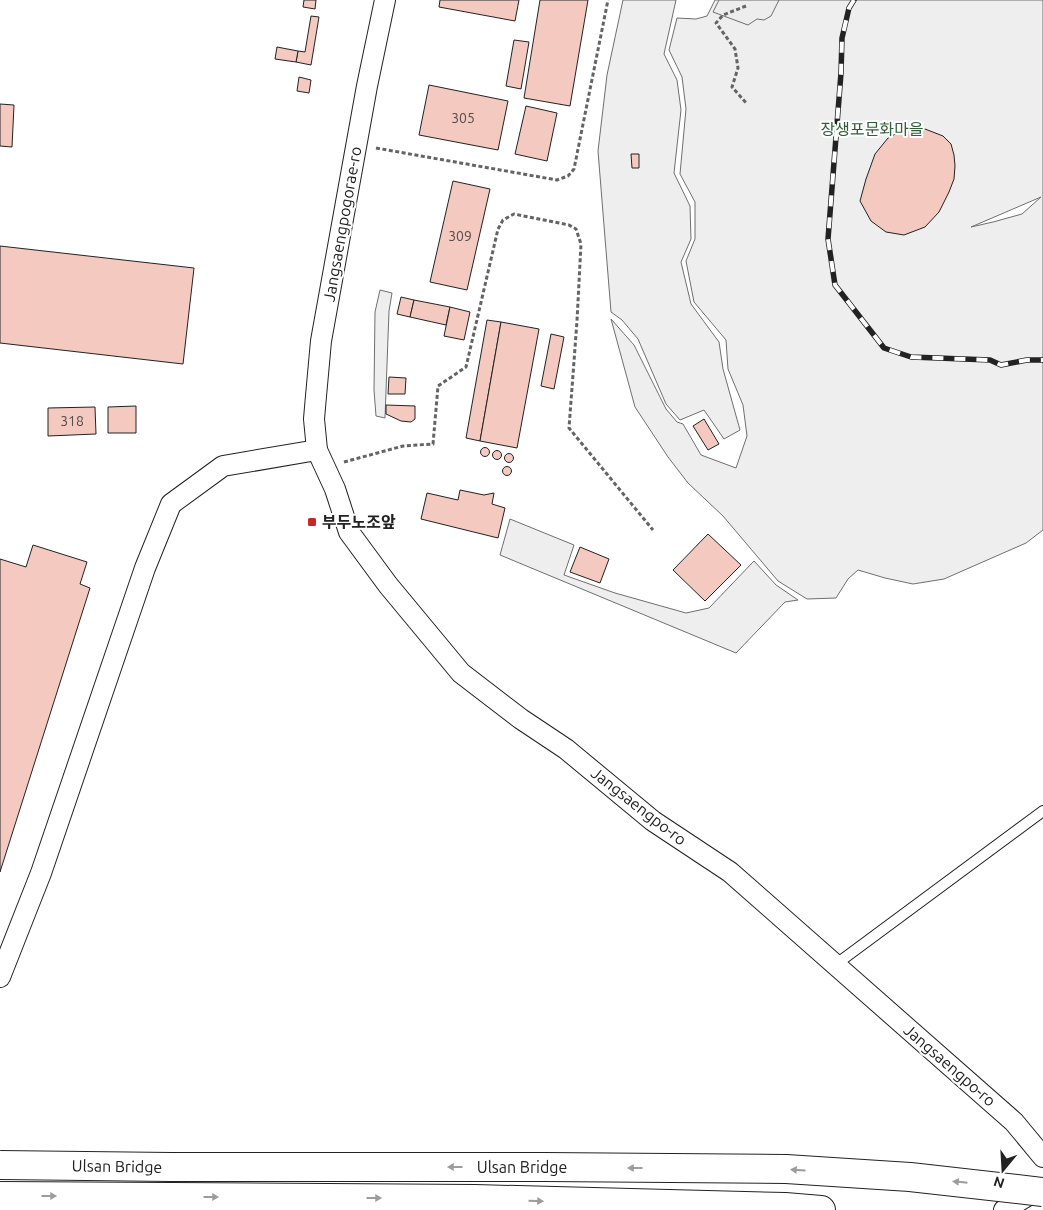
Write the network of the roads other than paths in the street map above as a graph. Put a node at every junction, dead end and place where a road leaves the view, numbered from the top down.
1 (385, 0) edge
2 (321, 459) junction
3 (1043, 811) edge
4 (836, 965) junction
5 (0, 976) edge
6 (1014, 1122) junction
7 (1043, 1138) edge
8 (1043, 1157) edge
9 (0, 1164) edge
10 (1043, 1186) edge
11 (1043, 1192) edge
12 (0, 1196) edge
13 (821, 1210) edge
14 (1004, 1210) edge

1 - 2 street, Jangsaengpogorae-ro
2 - 4 street, Jangsaengpo-ro
2 - 5 street
3 - 4 lane
4 - 6 street, Jangsaengpo-ro
6 - 7 street
6 - 8 street
11 -> 9 highway, Ulsan Bridge, bridge
10 - 14 street
12 -> 13 highway, Ulsan Bridge

